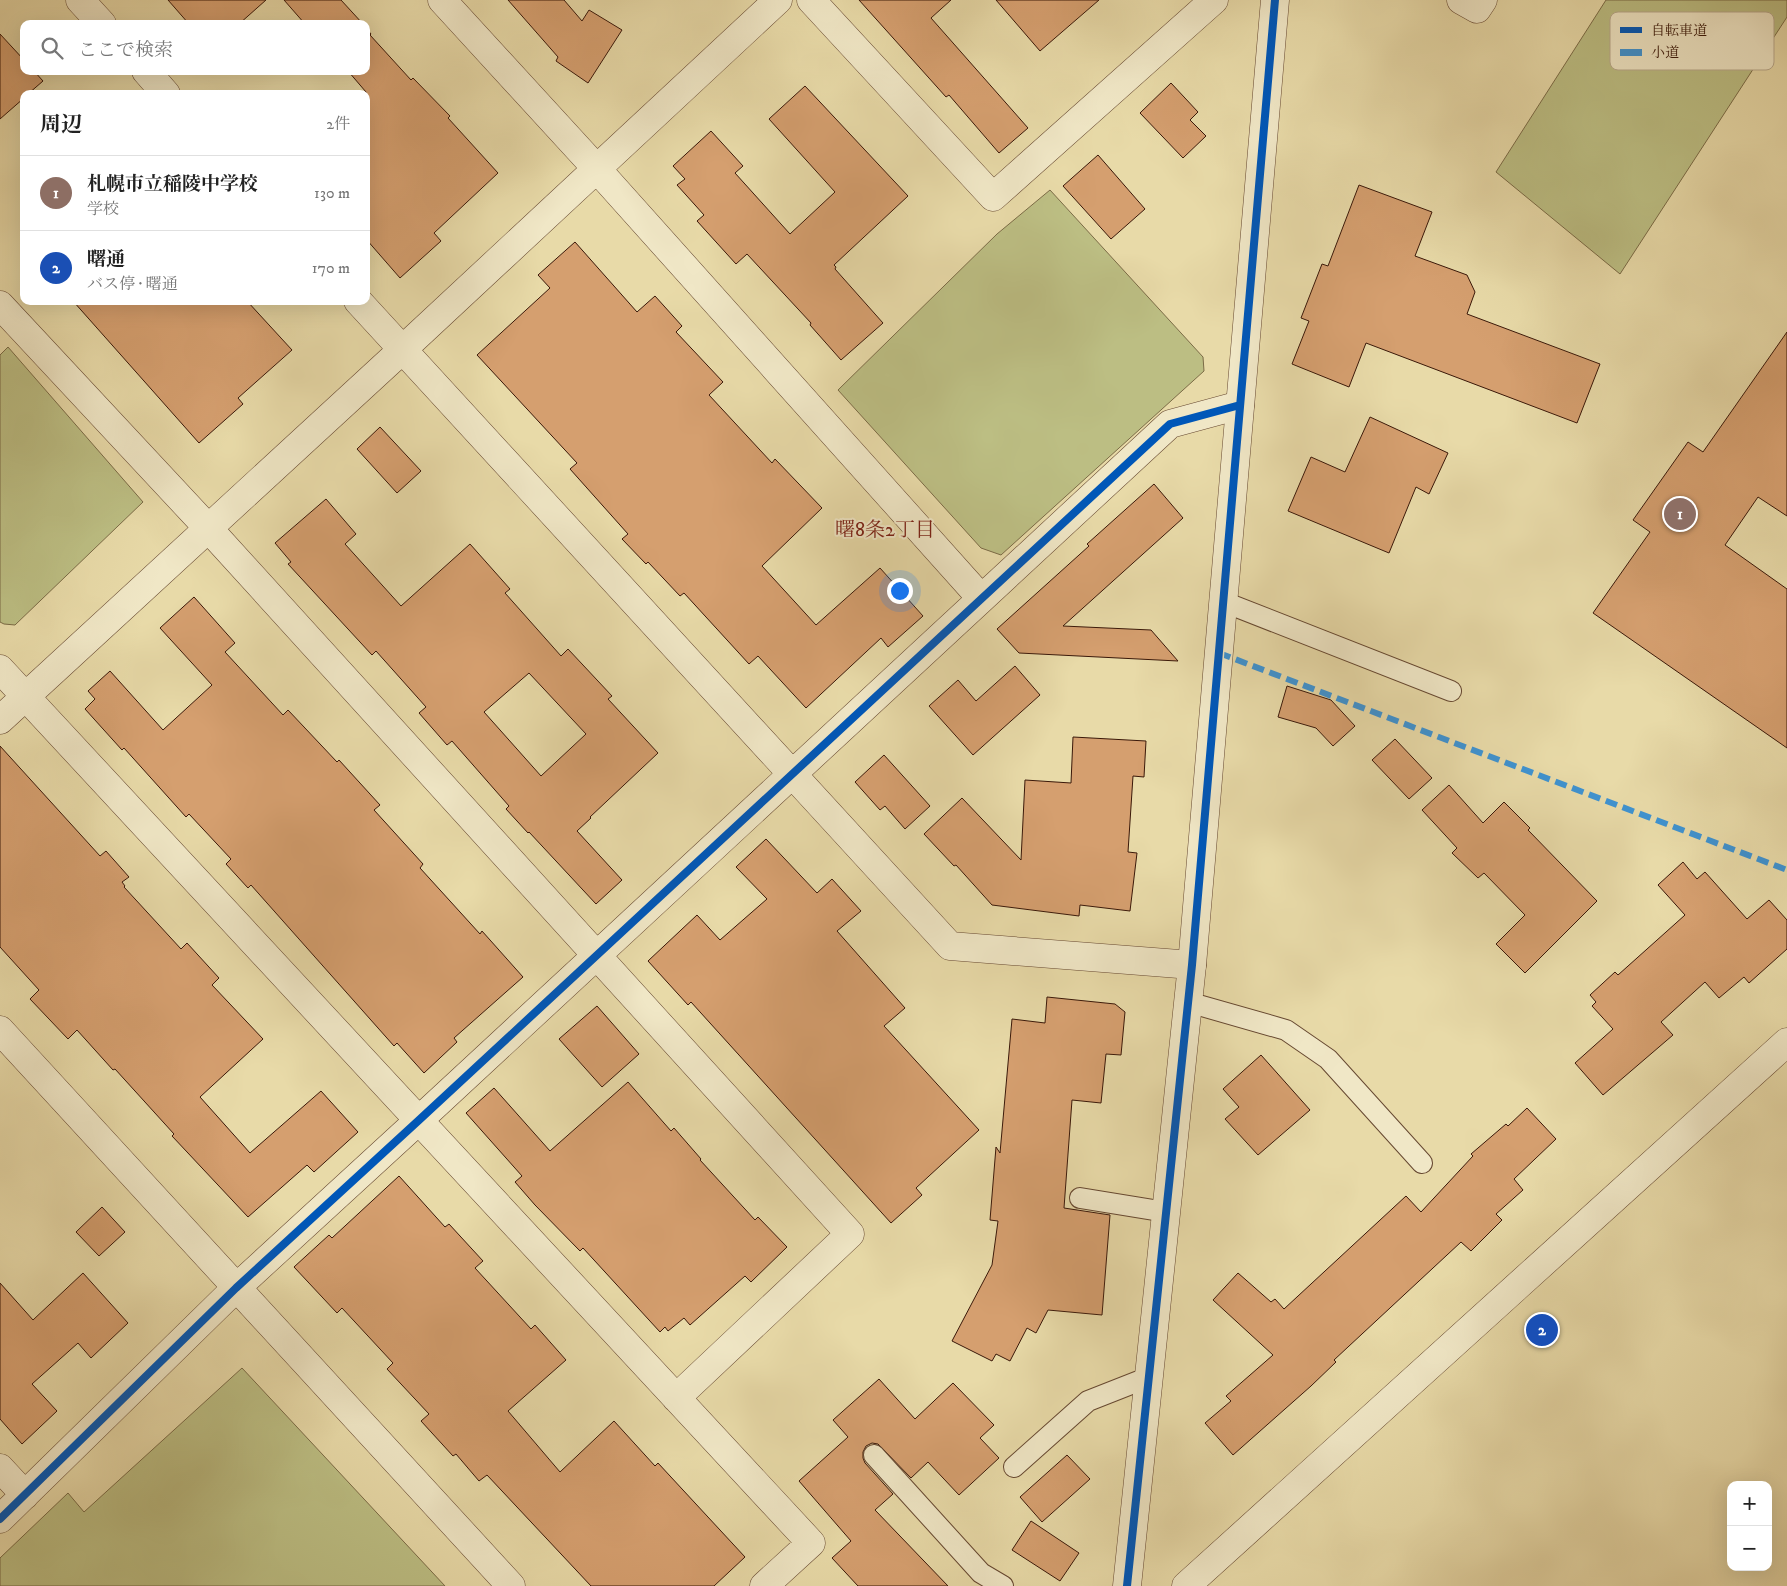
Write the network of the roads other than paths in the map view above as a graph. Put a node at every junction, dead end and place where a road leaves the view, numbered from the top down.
1 (80, 0) edge
2 (442, 0) edge
3 (778, 0) edge
4 (811, 0) edge
5 (1214, 0) edge
6 (1276, 0) edge
7 (1461, 0) edge
8 (1483, 0) edge
9 (98, 20) edge
10 (149, 75) edge
11 (163, 90) edge
12 (596, 168) junction
13 (0, 305) edge
14 (362, 305) edge
15 (402, 350) junction
16 (1240, 406) junction
17 (208, 528) junction
18 (982, 598) junction
19 (1224, 602) junction
20 (0, 669) edge
21 (1451, 691) dead end
22 (26, 697) junction
23 (0, 720) edge
24 (792, 774) junction
25 (596, 955) junction
26 (1192, 965) junction
27 (1188, 1002) junction
28 (0, 1030) edge
29 (1787, 1042) edge
30 (418, 1121) junction
31 (1422, 1163) dead end
32 (1080, 1198) dead end
33 (1166, 1212) junction
34 (236, 1288) junction
35 (1149, 1377) junction
36 (676, 1398) junction
37 (874, 1455) dead end
38 (1014, 1467) dead end
39 (0, 1468) edge
40 (24, 1495) junction
41 (0, 1519) edge
42 (511, 1586) edge
43 (764, 1586) edge
44 (1002, 1586) edge
45 (1127, 1586) edge
46 (1186, 1586) edge

1 - 9 street
2 - 12 street
3 - 12 street
4 - 5 street
6 - 16 street
7 - 8 street
10 - 11 street
12 - 15 street
12 - 18 street
13 - 17 street
14 - 15 street
15 - 17 street
15 - 24 street
16 - 18 street
16 - 19 street
17 - 22 street
17 - 25 street
18 - 24 street
19 - 21 lane
19 - 26 street
20 - 22 street
22 - 23 street
22 - 30 street
24 - 25 street
24 - 26 street
25 - 30 street
25 - 36 street
26 - 27 street
27 - 31 lane
27 - 33 street
28 - 34 street
29 - 46 street
30 - 34 street
30 - 36 street
32 - 33 lane
33 - 35 street
34 - 40 street
34 - 42 street
35 - 38 lane
35 - 45 street
36 - 43 street
37 - 44 lane
39 - 40 street
40 - 41 street

